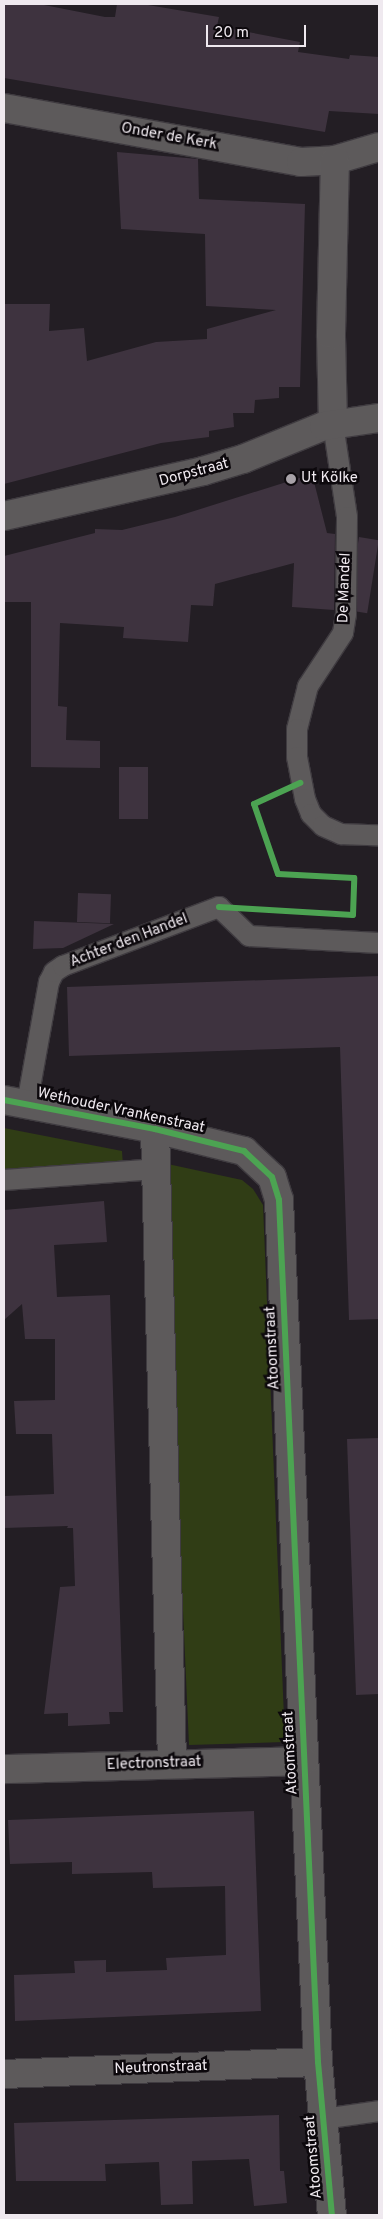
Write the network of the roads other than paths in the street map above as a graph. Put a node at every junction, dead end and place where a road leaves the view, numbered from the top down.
1 (4, 108) edge
2 (379, 147) edge
3 (335, 160) junction
4 (379, 418) edge
5 (333, 424) junction
6 (4, 516) edge
7 (379, 835) edge
8 (379, 943) edge
9 (16, 1102) edge
10 (155, 1129) junction
11 (156, 1169) junction
12 (4, 1180) edge
13 (283, 1288) joint
14 (304, 1761) junction
15 (172, 1763) junction
16 (4, 1769) edge
17 (318, 2062) junction
18 (4, 2074) edge
19 (379, 2111) edge
20 (323, 2118) junction
21 (332, 2215) edge

1 - 3 street, Onder de Kerk
2 - 3 street, Onder de Kerk
3 - 5 street
4 - 5 street, Dorpstraat
5 - 6 street, Dorpstraat
5 - 7 lane, De Mandel
8 - 9 lane, Achter den Handel
9 - 10 street, Wethouder Vrankenstraat
10 - 11 street
10 - 13 street, Wethouder Vrankenstraat
11 - 12 lane
11 - 15 street
13 - 14 street, Atoomstraat
14 - 15 street, Electronstraat
14 - 17 street, Atoomstraat
15 - 16 street, Electronstraat
17 - 18 street, Neutronstraat
17 - 20 street, Atoomstraat
19 - 20 lane
20 - 21 street, Atoomstraat

